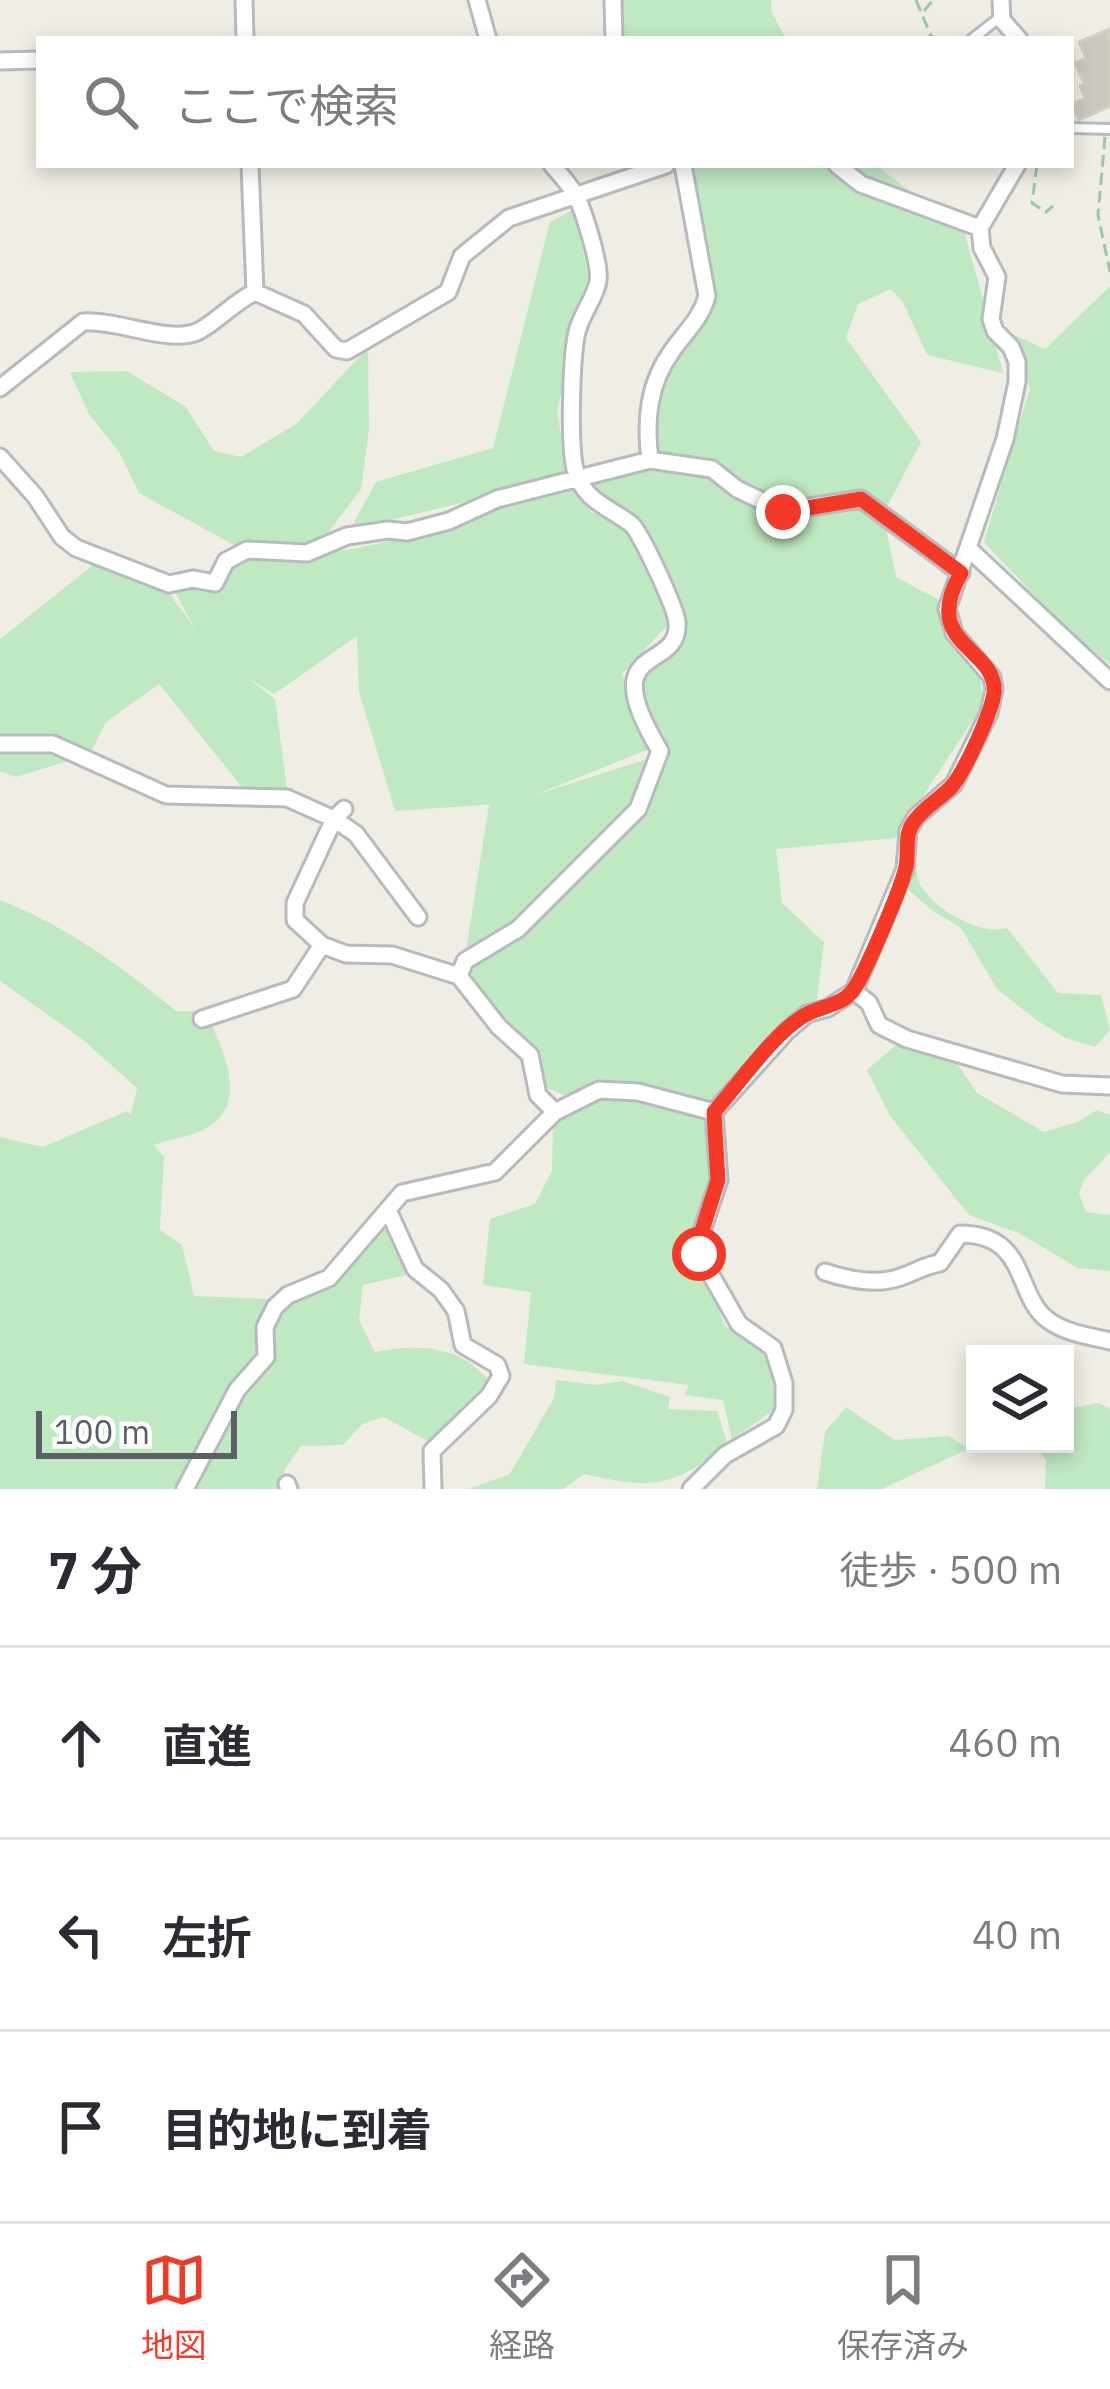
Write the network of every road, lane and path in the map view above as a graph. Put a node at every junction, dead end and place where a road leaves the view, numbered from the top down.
1 (244, 0) edge
2 (478, 0) edge
3 (613, 0) edge
4 (916, 0) edge
5 (933, 0) edge
6 (1001, 9) edge
7 (923, 12) junction
8 (245, 36) edge
9 (487, 36) edge
10 (614, 36) edge
11 (931, 36) edge
12 (975, 36) edge
13 (1017, 36) edge
14 (36, 60) edge
15 (0, 61) edge
16 (1074, 128) edge
17 (1108, 130) edge
18 (250, 168) edge
19 (554, 168) edge
20 (655, 168) edge
21 (684, 168) edge
22 (841, 168) edge
23 (1016, 168) edge
24 (1036, 168) edge
25 (577, 196) junction
26 (1053, 206) dead end
27 (980, 228) junction
28 (1110, 272) edge
29 (255, 292) junction
30 (0, 388) edge
31 (0, 457) edge
32 (650, 460) junction
33 (579, 478) junction
34 (969, 549) junction
35 (961, 573) junction
36 (1110, 681) edge
37 (0, 744) edge
38 (339, 814) junction
39 (418, 917) dead end
40 (322, 945) junction
41 (459, 976) junction
42 (854, 991) junction
43 (202, 1019) dead end
44 (1110, 1086) edge
45 (555, 1112) junction
46 (714, 1112) junction
47 (388, 1210) junction
48 (825, 1272) dead end
49 (1110, 1341) edge
50 (185, 1489) edge
51 (433, 1489) edge
52 (691, 1489) edge

1 - 8 street
2 - 9 street
3 - 10 street
4 - 7 path
5 - 7 path
6 - 12 lane
6 - 13 street
7 - 11 path
14 - 15 street
16 - 17 lane
17 - 28 path
18 - 29 street
19 - 25 street
20 - 25 street
21 - 32 street
22 - 27 street
23 - 27 street
24 - 26 path
25 - 29 street
25 - 33 street
27 - 34 street
29 - 30 street
31 - 33 street
32 - 33 street
32 - 35 street
33 - 41 street
34 - 35 street
34 - 36 street
35 - 42 street
37 - 38 street
38 - 39 street
38 - 40 street
40 - 41 street
40 - 43 street
41 - 45 street
42 - 44 street
42 - 46 street
45 - 46 street
45 - 47 street
46 - 52 street
47 - 50 street
47 - 51 street
48 - 49 street

